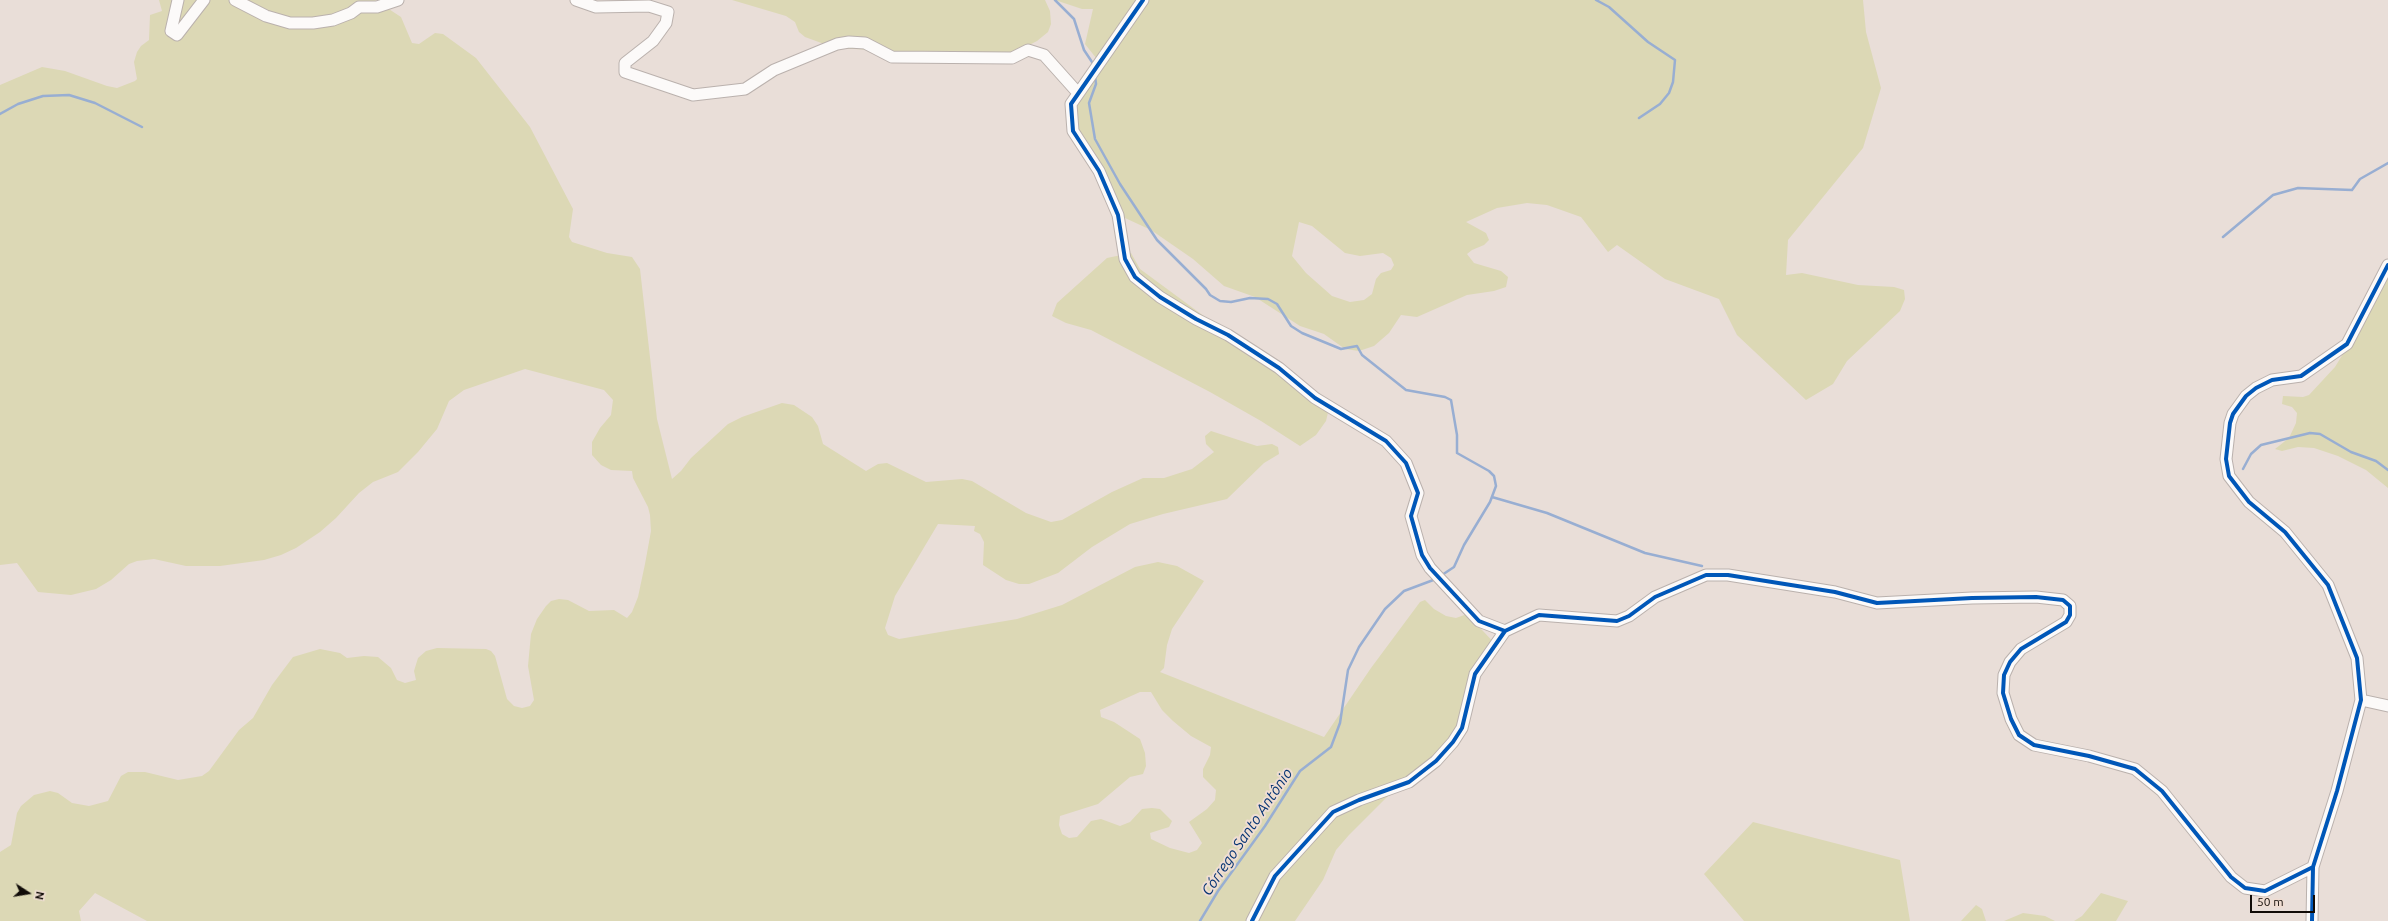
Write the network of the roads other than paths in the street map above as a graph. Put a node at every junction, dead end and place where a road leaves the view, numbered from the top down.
1 (178, 0) edge
2 (204, 0) edge
3 (235, 0) edge
4 (398, 0) edge
5 (576, 0) edge
6 (1143, 0) edge
7 (1078, 93) junction
8 (2388, 265) edge
9 (1505, 631) junction
10 (2361, 700) junction
11 (2388, 706) edge
12 (2313, 866) junction
13 (1252, 921) edge
14 (2312, 921) edge

1 - 2 street
3 - 4 street
5 - 7 street
6 - 7 street
7 - 9 street
8 - 10 street
9 - 12 street
9 - 13 street
10 - 11 street
10 - 12 street
12 - 14 street

